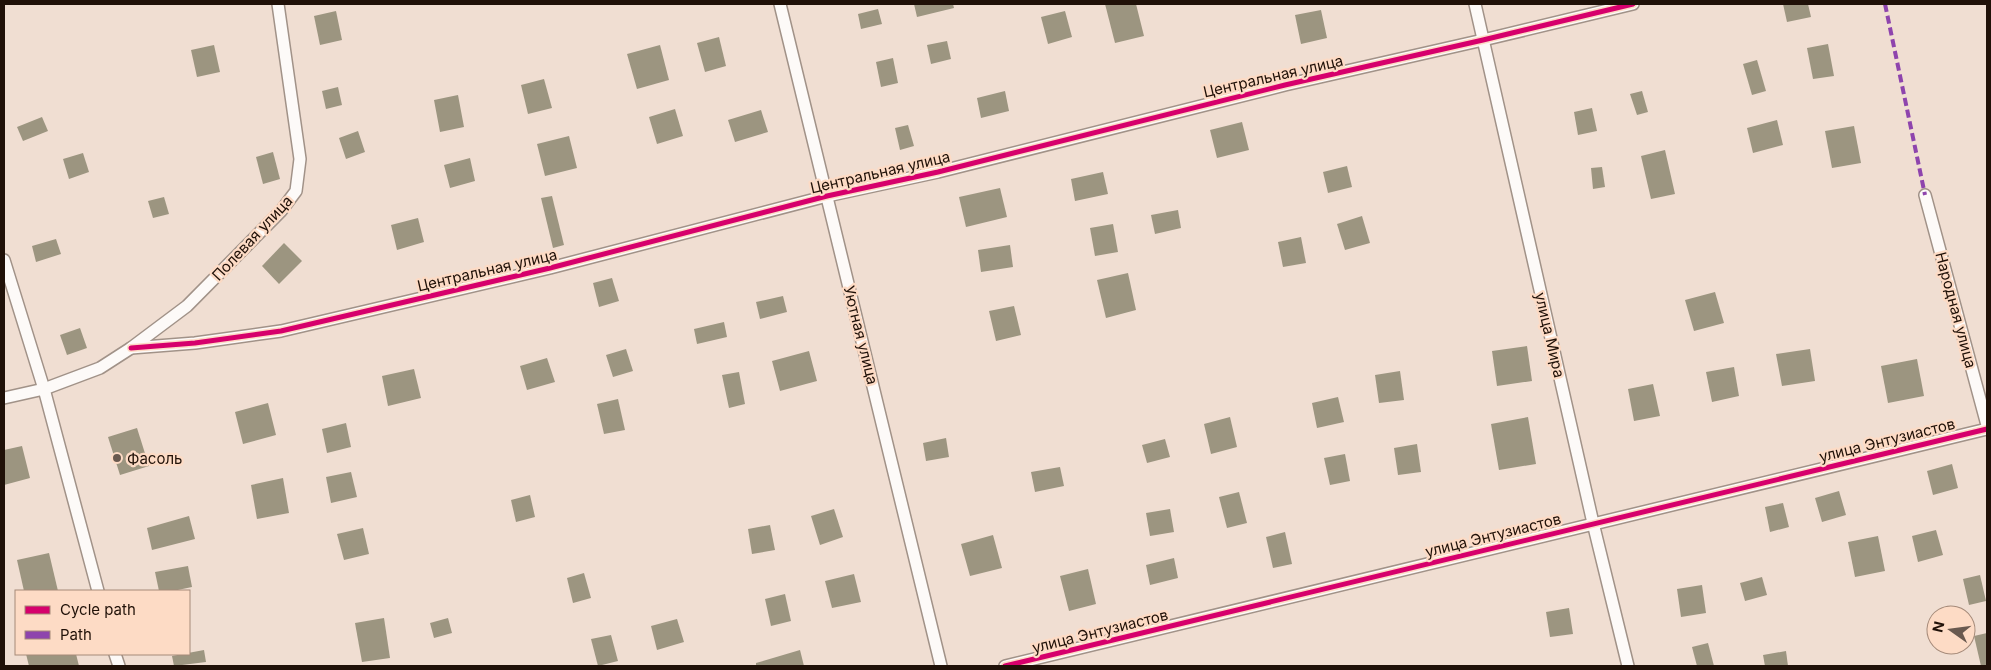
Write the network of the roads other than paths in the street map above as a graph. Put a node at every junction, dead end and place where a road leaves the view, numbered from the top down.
1 (278, 4) edge
2 (780, 4) edge
3 (1475, 4) edge
4 (1632, 4) edge
5 (1483, 40) junction
6 (1925, 195) dead end
7 (827, 196) junction
8 (4, 260) edge
9 (131, 348) junction
10 (44, 389) junction
11 (4, 398) edge
12 (1987, 425) edge
13 (1987, 428) edge
14 (1592, 523) junction
15 (98, 590) edge
16 (941, 666) edge
17 (1005, 666) edge
18 (1628, 666) edge

1 - 9 street, Полевая улица
2 - 7 street, Уютная улица
3 - 5 street, улица Мира
4 - 5 street, Центральная улица
5 - 7 street, Центральная улица
5 - 14 street, улица Мира
6 - 12 street, Народная улица
7 - 9 street, Центральная улица
7 - 16 street, Уютная улица
8 - 10 street
9 - 10 street, Центральная улица
10 - 11 street, Центральная улица
10 - 15 street
13 - 14 street, улица Энтузиастов
14 - 17 street, улица Энтузиастов
14 - 18 street, улица Мира

